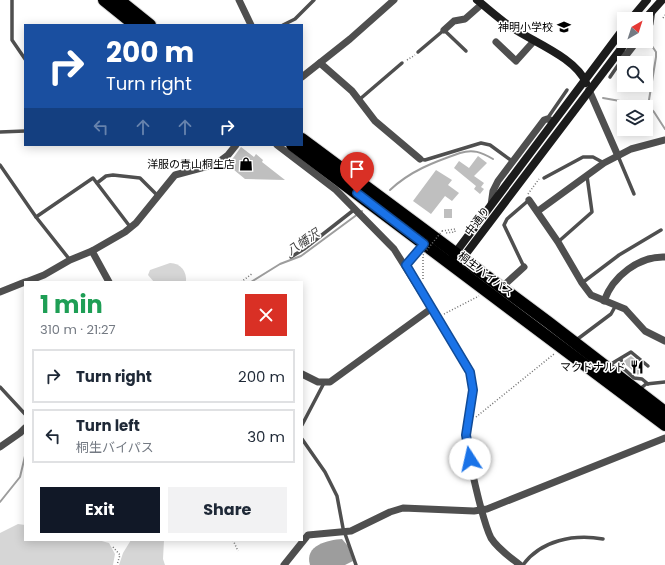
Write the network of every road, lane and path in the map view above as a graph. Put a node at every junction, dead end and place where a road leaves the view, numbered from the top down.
1 (12, 0) edge
2 (104, 0) edge
3 (119, 0) edge
4 (239, 0) edge
5 (314, 0) edge
6 (394, 0) edge
7 (647, 0) edge
8 (662, 0) edge
9 (479, 2) edge
10 (652, 10) edge
11 (637, 12) edge
12 (665, 15) edge
13 (663, 18) dead end
14 (134, 24) edge
15 (149, 24) edge
16 (251, 24) edge
17 (285, 24) edge
18 (444, 30) junction
19 (617, 37) edge
20 (534, 41) junction
21 (496, 42) dead end
22 (624, 48) edge
23 (628, 48) edge
24 (466, 51) dead end
25 (418, 52) joint
26 (622, 53) junction
27 (24, 58) edge
28 (320, 62) junction
29 (402, 63) joint
30 (303, 76) edge
31 (610, 77) dead end
32 (585, 80) junction
33 (567, 90) dead end
34 (589, 90) junction
35 (360, 99) junction
36 (550, 120) junction
37 (24, 131) edge
38 (0, 132) edge
39 (303, 140) edge
40 (665, 140) edge
41 (235, 146) edge
42 (278, 146) edge
43 (293, 146) edge
44 (618, 156) junction
45 (420, 159) joint
46 (513, 162) junction
47 (604, 163) junction
48 (0, 167) edge
49 (587, 174) junction
50 (542, 177) joint
51 (97, 183) junction
52 (529, 186) dead end
53 (532, 188) junction
54 (634, 194) dead end
55 (157, 196) junction
56 (528, 197) junction
57 (491, 205) junction
58 (538, 211) junction
59 (357, 212) junction
60 (36, 216) junction
61 (131, 228) junction
62 (661, 230) dead end
63 (445, 233) dead end
64 (558, 242) junction
65 (424, 244) junction
66 (92, 251) junction
67 (458, 256) junction
68 (291, 257) dead end
69 (665, 257) edge
70 (70, 260) junction
71 (451, 264) junction
72 (406, 265) junction
73 (524, 267) joint
74 (253, 274) dead end
75 (29, 281) edge
76 (108, 281) edge
77 (242, 281) edge
78 (24, 283) edge
79 (423, 283) dead end
80 (582, 283) junction
81 (501, 288) junction
82 (0, 292) edge
83 (473, 299) dead end
84 (604, 301) junction
85 (616, 306) junction
86 (432, 308) junction
87 (438, 318) junction
88 (665, 341) edge
89 (574, 343) junction
90 (556, 354) dead end
91 (620, 359) junction
92 (611, 364) dead end
93 (648, 366) dead end
94 (303, 374) edge
95 (665, 382) edge
96 (324, 383) junction
97 (0, 387) edge
98 (643, 388) junction
99 (665, 412) edge
100 (24, 413) edge
101 (468, 422) junction
102 (303, 423) edge
103 (665, 425) edge
104 (24, 429) edge
105 (665, 438) edge
106 (303, 440) edge
107 (0, 447) edge
108 (482, 510) junction
109 (345, 532) junction
110 (603, 539) dead end
111 (233, 541) edge
112 (113, 547) dead end
113 (238, 551) dead end
114 (117, 565) edge
115 (284, 565) edge
116 (356, 565) edge
117 (520, 565) edge
118 (523, 565) edge

1 - 27 lane
2 - 14 highway
3 - 15 highway
4 - 16 street
5 - 17 lane
6 - 28 street
7 - 11 street
8 - 10 street
9 - 18 street
9 - 20 street
12 - 13 path
18 - 24 lane
18 - 25 lane
19 - 32 street, 中通り
20 - 21 street
20 - 32 street
22 - 26 street, 中通り
23 - 26 street
25 - 29 path
26 - 31 lane
26 - 34 street, 中通り
28 - 30 street
28 - 35 street
29 - 35 lane
32 - 34 street
32 - 36 street, 中通り
33 - 36 lane
34 - 44 street
34 - 67 street, 中通り
35 - 45 street
36 - 46 street
36 - 57 street, 中通り
37 - 38 lane
39 - 67 highway, 桐生バイパス
40 - 44 street
41 - 55 street
42 - 59 street
43 - 65 highway, 桐生バイパス
44 - 47 street
44 - 54 lane
45 - 46 lane
46 - 57 street
47 - 49 street
47 - 50 lane
48 - 60 lane
49 - 58 street
49 - 64 lane
50 - 53 path
51 - 55 lane
51 - 60 lane
51 - 61 lane
52 - 53 path
53 - 56 path
55 - 61 street
56 - 58 street
56 - 73 lane
57 - 67 street, 中通り
58 - 64 street
59 - 68 lane
59 - 72 street
60 - 70 lane
61 - 66 street
62 - 80 lane
63 - 79 path, bridge
64 - 80 street
65 - 71 highway, 桐生バイパス
65 - 72 street
66 - 70 street
66 - 76 street
67 - 71 street, 中通り
67 - 81 highway, 桐生バイパス
69 - 84 street
70 - 75 street
71 - 103 highway, 桐生バイパス
72 - 86 street
73 - 81 street
74 - 77 path
78 - 82 street
80 - 84 street
81 - 89 highway, 桐生バイパス
83 - 87 path
84 - 85 street
85 - 88 street
85 - 89 lane
86 - 87 street
86 - 96 street
87 - 101 street
89 - 98 highway, 桐生バイパス
90 - 101 path
91 - 92 lane
91 - 93 lane
91 - 98 lane
94 - 96 street
95 - 98 lane
96 - 102 lane
97 - 100 lane
98 - 99 highway, 桐生バイパス
101 - 108 street
104 - 107 street
105 - 108 street
106 - 109 lane
108 - 109 street
108 - 117 street
109 - 115 street
109 - 116 lane
110 - 118 lane
111 - 113 path
112 - 114 path

